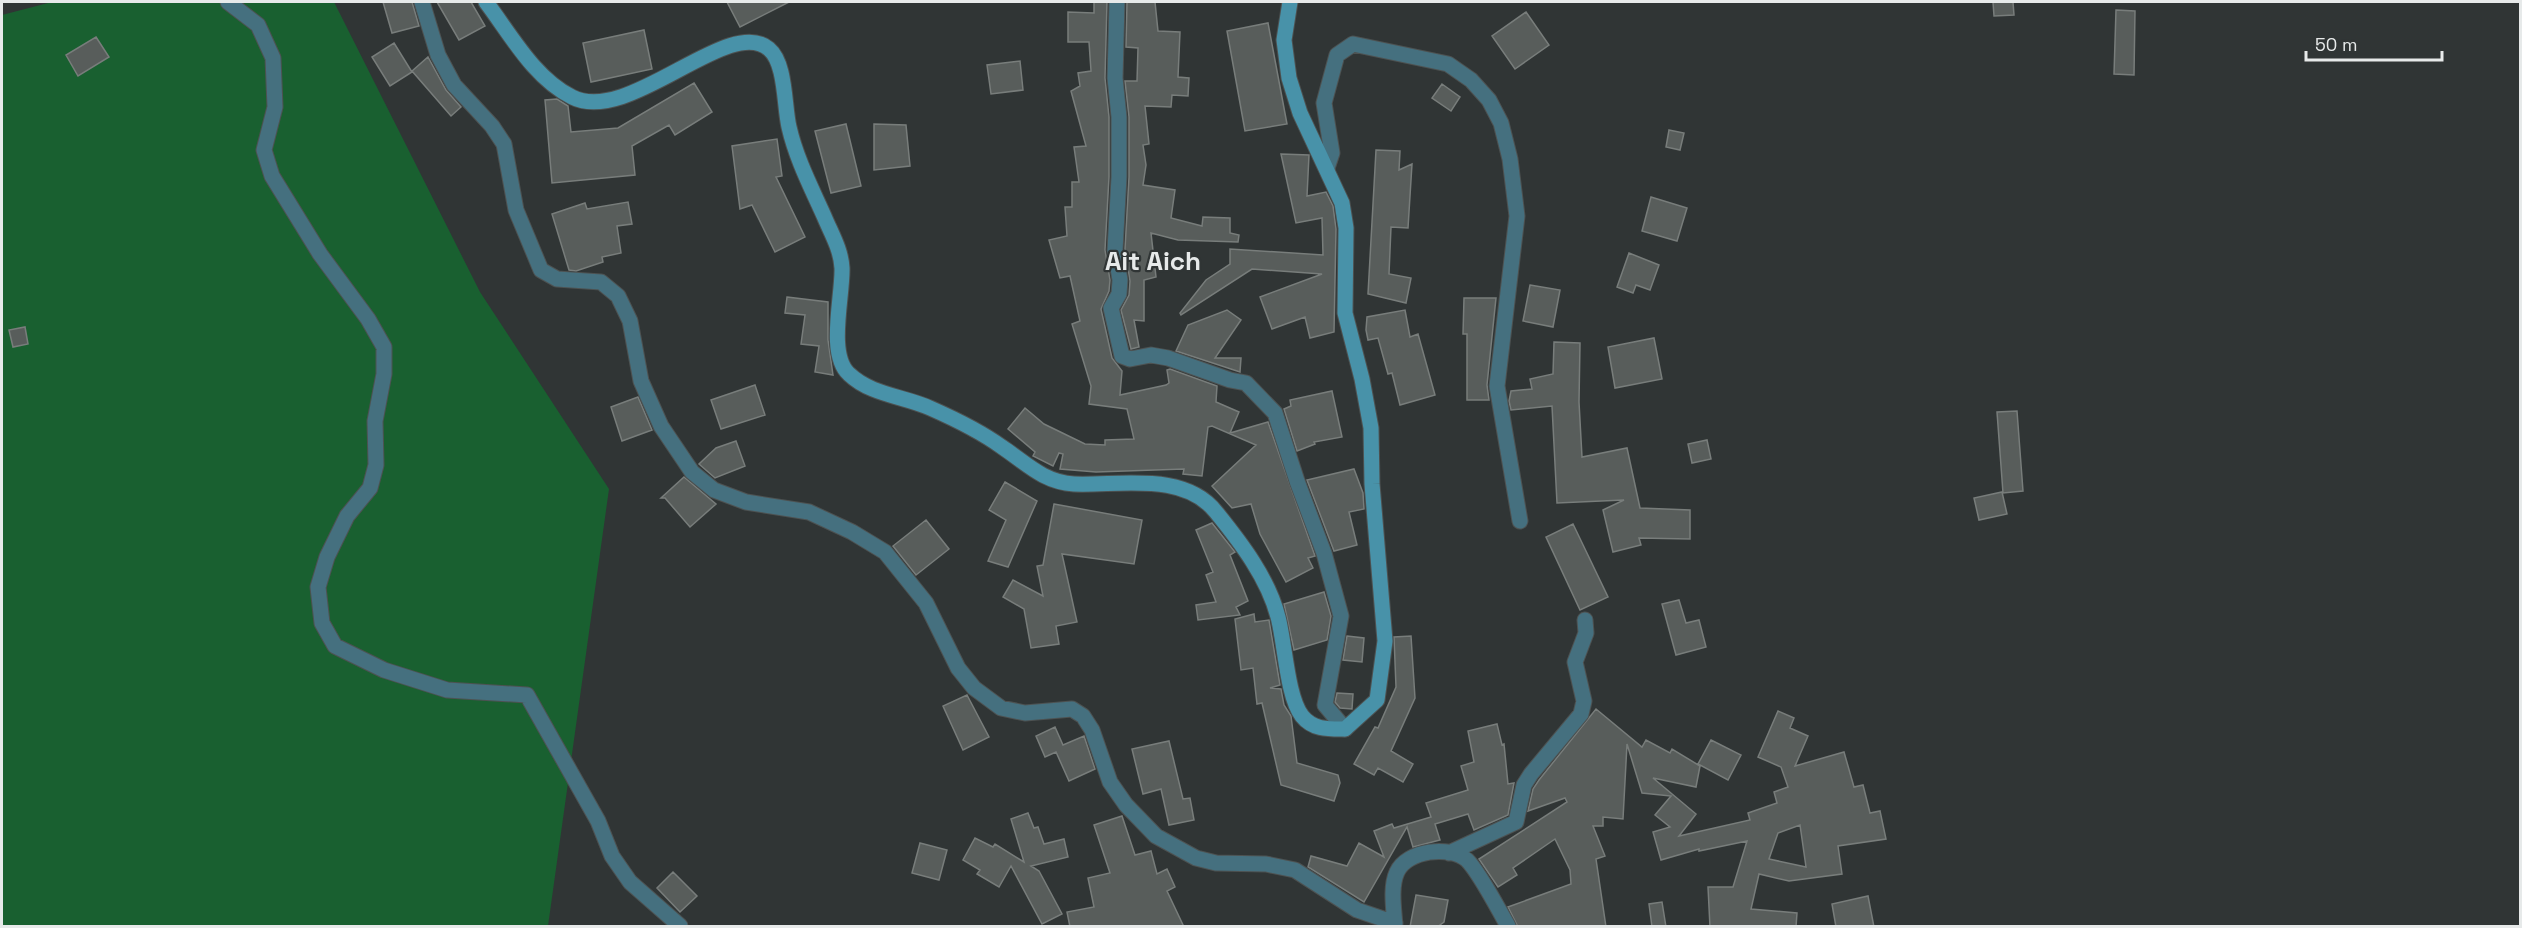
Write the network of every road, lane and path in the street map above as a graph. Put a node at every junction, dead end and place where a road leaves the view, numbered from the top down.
1 (228, 2) edge
2 (422, 2) edge
3 (486, 2) edge
4 (1117, 2) edge
5 (1290, 2) edge
6 (1327, 168) junction
7 (1520, 521) dead end
8 (1585, 620) dead end
9 (1345, 729) junction
10 (1449, 853) junction
11 (1395, 925) edge
12 (680, 927) edge
13 (1509, 927) edge

1 - 12 street
2 - 11 street
3 - 9 main road
4 - 9 street
5 - 6 main road
6 - 7 street
6 - 9 main road
8 - 10 street
10 - 11 street
10 - 13 street

